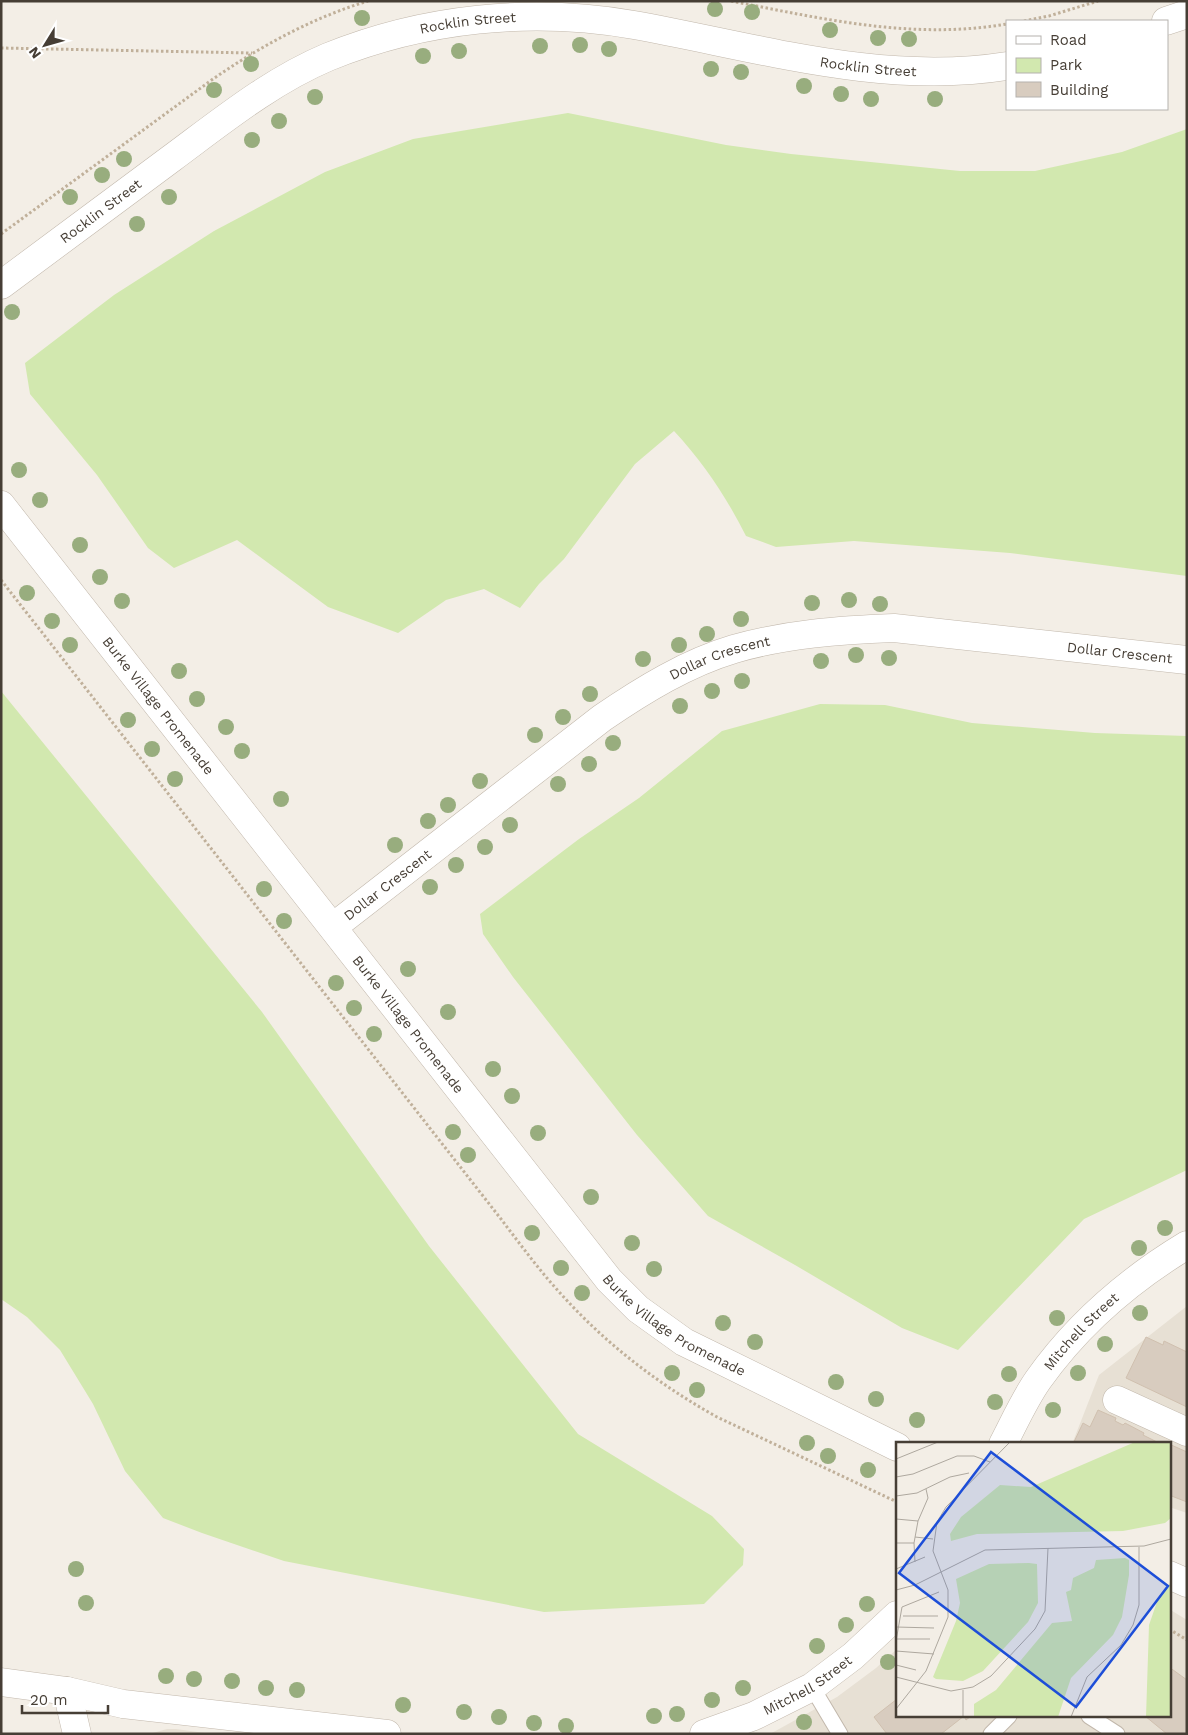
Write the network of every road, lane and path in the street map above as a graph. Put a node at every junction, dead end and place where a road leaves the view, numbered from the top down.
1 (368, 1) edge
2 (731, 1) edge
3 (1098, 1) edge
4 (1187, 14) edge
5 (1029, 20) edge
6 (1168, 20) edge
7 (1006, 24) edge
8 (1, 48) edge
9 (252, 53) junction
10 (1006, 66) edge
11 (1, 234) edge
12 (1, 285) edge
13 (1, 505) edge
14 (1187, 660) edge
15 (333, 927) junction
16 (1187, 1245) edge
17 (1117, 1400) dead end
18 (1187, 1432) edge
19 (1004, 1442) edge
20 (896, 1447) edge
21 (1170, 1575) edge
22 (1187, 1583) edge
23 (896, 1616) edge
24 (1170, 1630) edge
25 (1187, 1640) edge
26 (1, 1682) edge
27 (812, 1687) junction
28 (67, 1691) junction
29 (1007, 1718) edge
30 (1092, 1718) edge
31 (77, 1734) edge
32 (387, 1734) edge
33 (704, 1734) edge
34 (840, 1734) edge
35 (991, 1734) edge
36 (1117, 1734) edge

1 - 9 path
2 - 7 path
3 - 5 path
4 - 6 street
8 - 9 path
9 - 11 path
10 - 12 street, Rocklin Street
13 - 15 street, Burke Village Promenade
14 - 15 street, Dollar Crescent
15 - 20 street, Burke Village Promenade
16 - 19 street, Mitchell Street
17 - 18 street
21 - 22 street
23 - 27 street, Mitchell Street
24 - 25 path
26 - 28 street
27 - 33 street, Mitchell Street
27 - 34 lane
28 - 31 street
28 - 32 street
29 - 35 lane
30 - 36 lane

